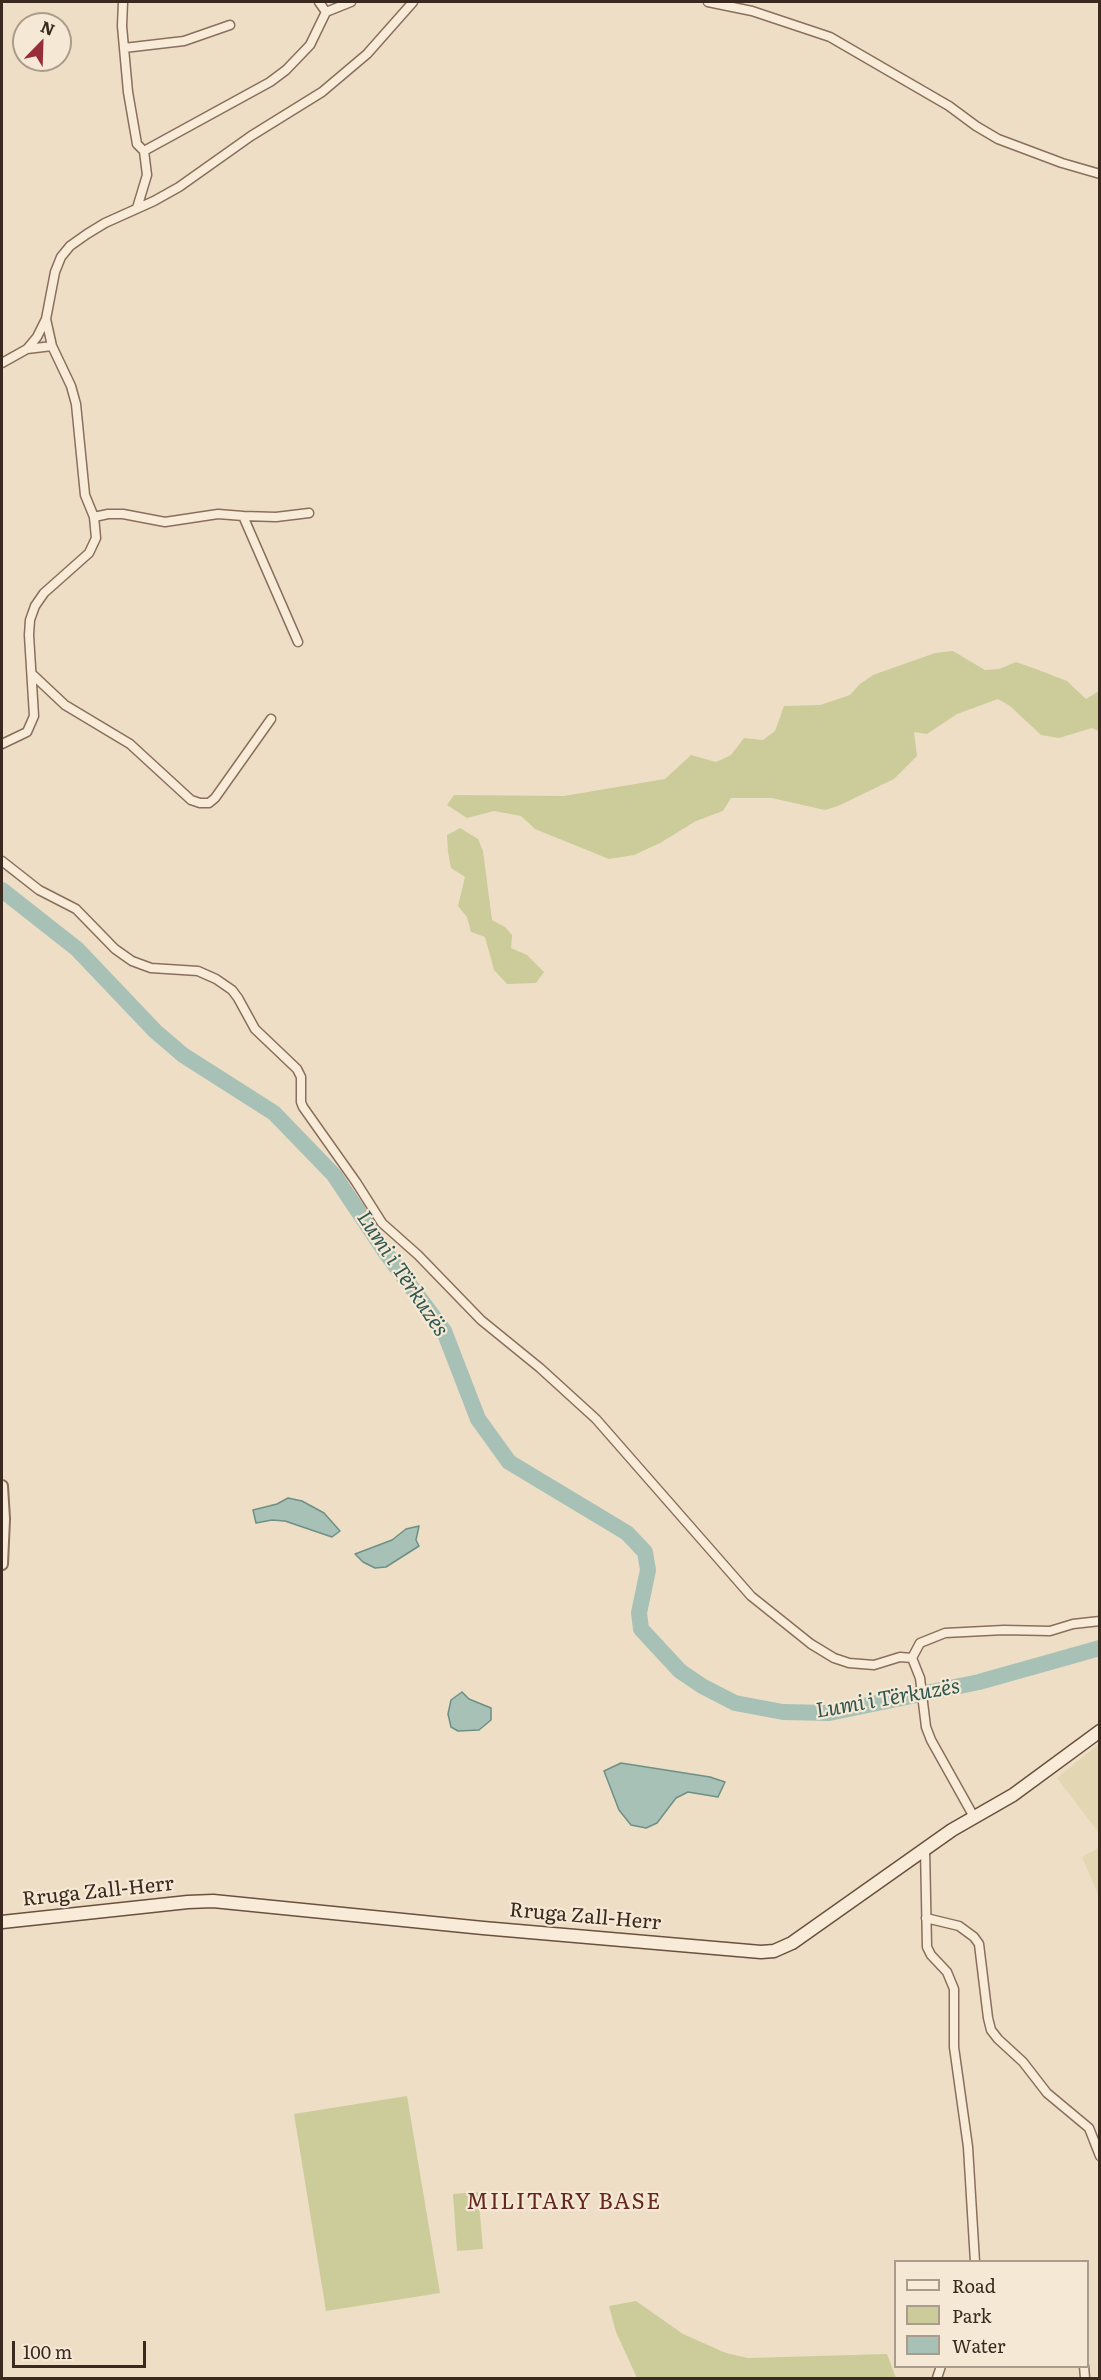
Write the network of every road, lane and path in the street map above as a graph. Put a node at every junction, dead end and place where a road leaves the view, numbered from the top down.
1 (123, 2) edge
2 (319, 2) edge
3 (351, 2) edge
4 (414, 2) edge
5 (708, 2) edge
6 (326, 12) junction
7 (230, 25) dead end
8 (124, 48) junction
9 (144, 151) junction
10 (1100, 174) edge
11 (137, 208) junction
12 (46, 319) junction
13 (52, 346) junction
14 (27, 349) junction
15 (2, 363) edge
16 (309, 513) dead end
17 (243, 516) junction
18 (94, 517) junction
19 (298, 642) dead end
20 (31, 674) junction
21 (271, 719) dead end
22 (2, 744) edge
23 (2, 861) edge
24 (2, 1486) edge
25 (2, 1564) edge
26 (1100, 1621) edge
27 (912, 1658) junction
28 (1100, 1731) edge
29 (974, 1817) junction
30 (925, 1848) junction
31 (926, 1918) junction
32 (2, 1922) edge
33 (1100, 2156) edge
34 (975, 2260) edge

1 - 8 street
2 - 6 street
3 - 6 street
4 - 11 street
5 - 10 street
6 - 9 street
7 - 8 street
8 - 9 street
9 - 11 street
11 - 12 street
12 - 13 street
12 - 14 street
13 - 14 street
13 - 18 street
14 - 15 street
16 - 17 street
17 - 18 street
17 - 19 street
18 - 20 street
20 - 21 street
20 - 22 street
23 - 27 street
24 - 25 street
26 - 27 street
27 - 29 street
28 - 29 main road, Rruga Zall-Herr
29 - 30 main road, Rruga Zall-Herr
30 - 31 street
30 - 32 main road, Rruga Zall-Herr
31 - 33 street
31 - 34 street

